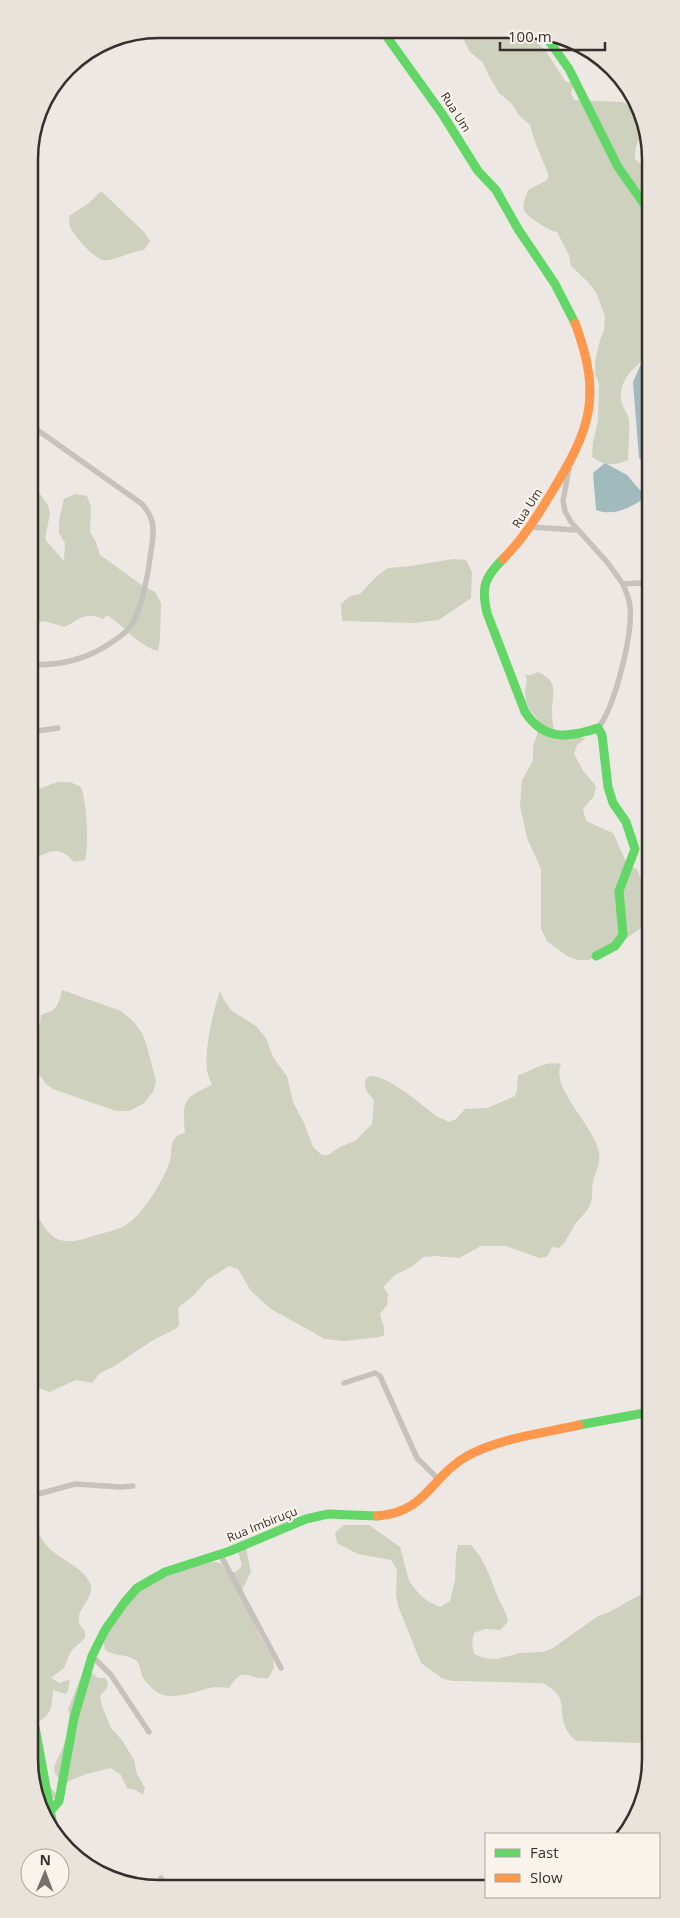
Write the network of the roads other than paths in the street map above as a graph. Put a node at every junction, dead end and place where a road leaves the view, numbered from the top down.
1 (388, 38) edge
2 (551, 42) edge
3 (642, 202) edge
4 (38, 430) edge
5 (571, 461) junction
6 (530, 527) junction
7 (578, 530) junction
8 (642, 583) edge
9 (623, 584) junction
10 (38, 665) edge
11 (58, 728) dead end
12 (598, 728) junction
13 (38, 731) edge
14 (596, 956) dead end
15 (344, 1383) dead end
16 (642, 1413) edge
17 (439, 1480) junction
18 (133, 1486) dead end
19 (38, 1494) edge
20 (220, 1554) junction
21 (92, 1656) junction
22 (280, 1668) dead end
23 (149, 1732) dead end
24 (38, 1744) edge
25 (50, 1812) joint

1 - 5 street, Rua Um
2 - 3 street
4 - 10 street
5 - 6 street, Rua Um
5 - 7 street
6 - 7 street
6 - 12 street, Rua Um
7 - 9 street
8 - 9 street
9 - 12 street
11 - 13 street
12 - 14 street
15 - 17 street
16 - 17 street, Rua Imbiruçu
17 - 20 street, Rua Imbiruçu
18 - 19 street
20 - 21 street, Rua Imbiruçu
20 - 22 street
21 - 23 street
21 - 25 street, Rua Imbiruçu
24 - 25 street

